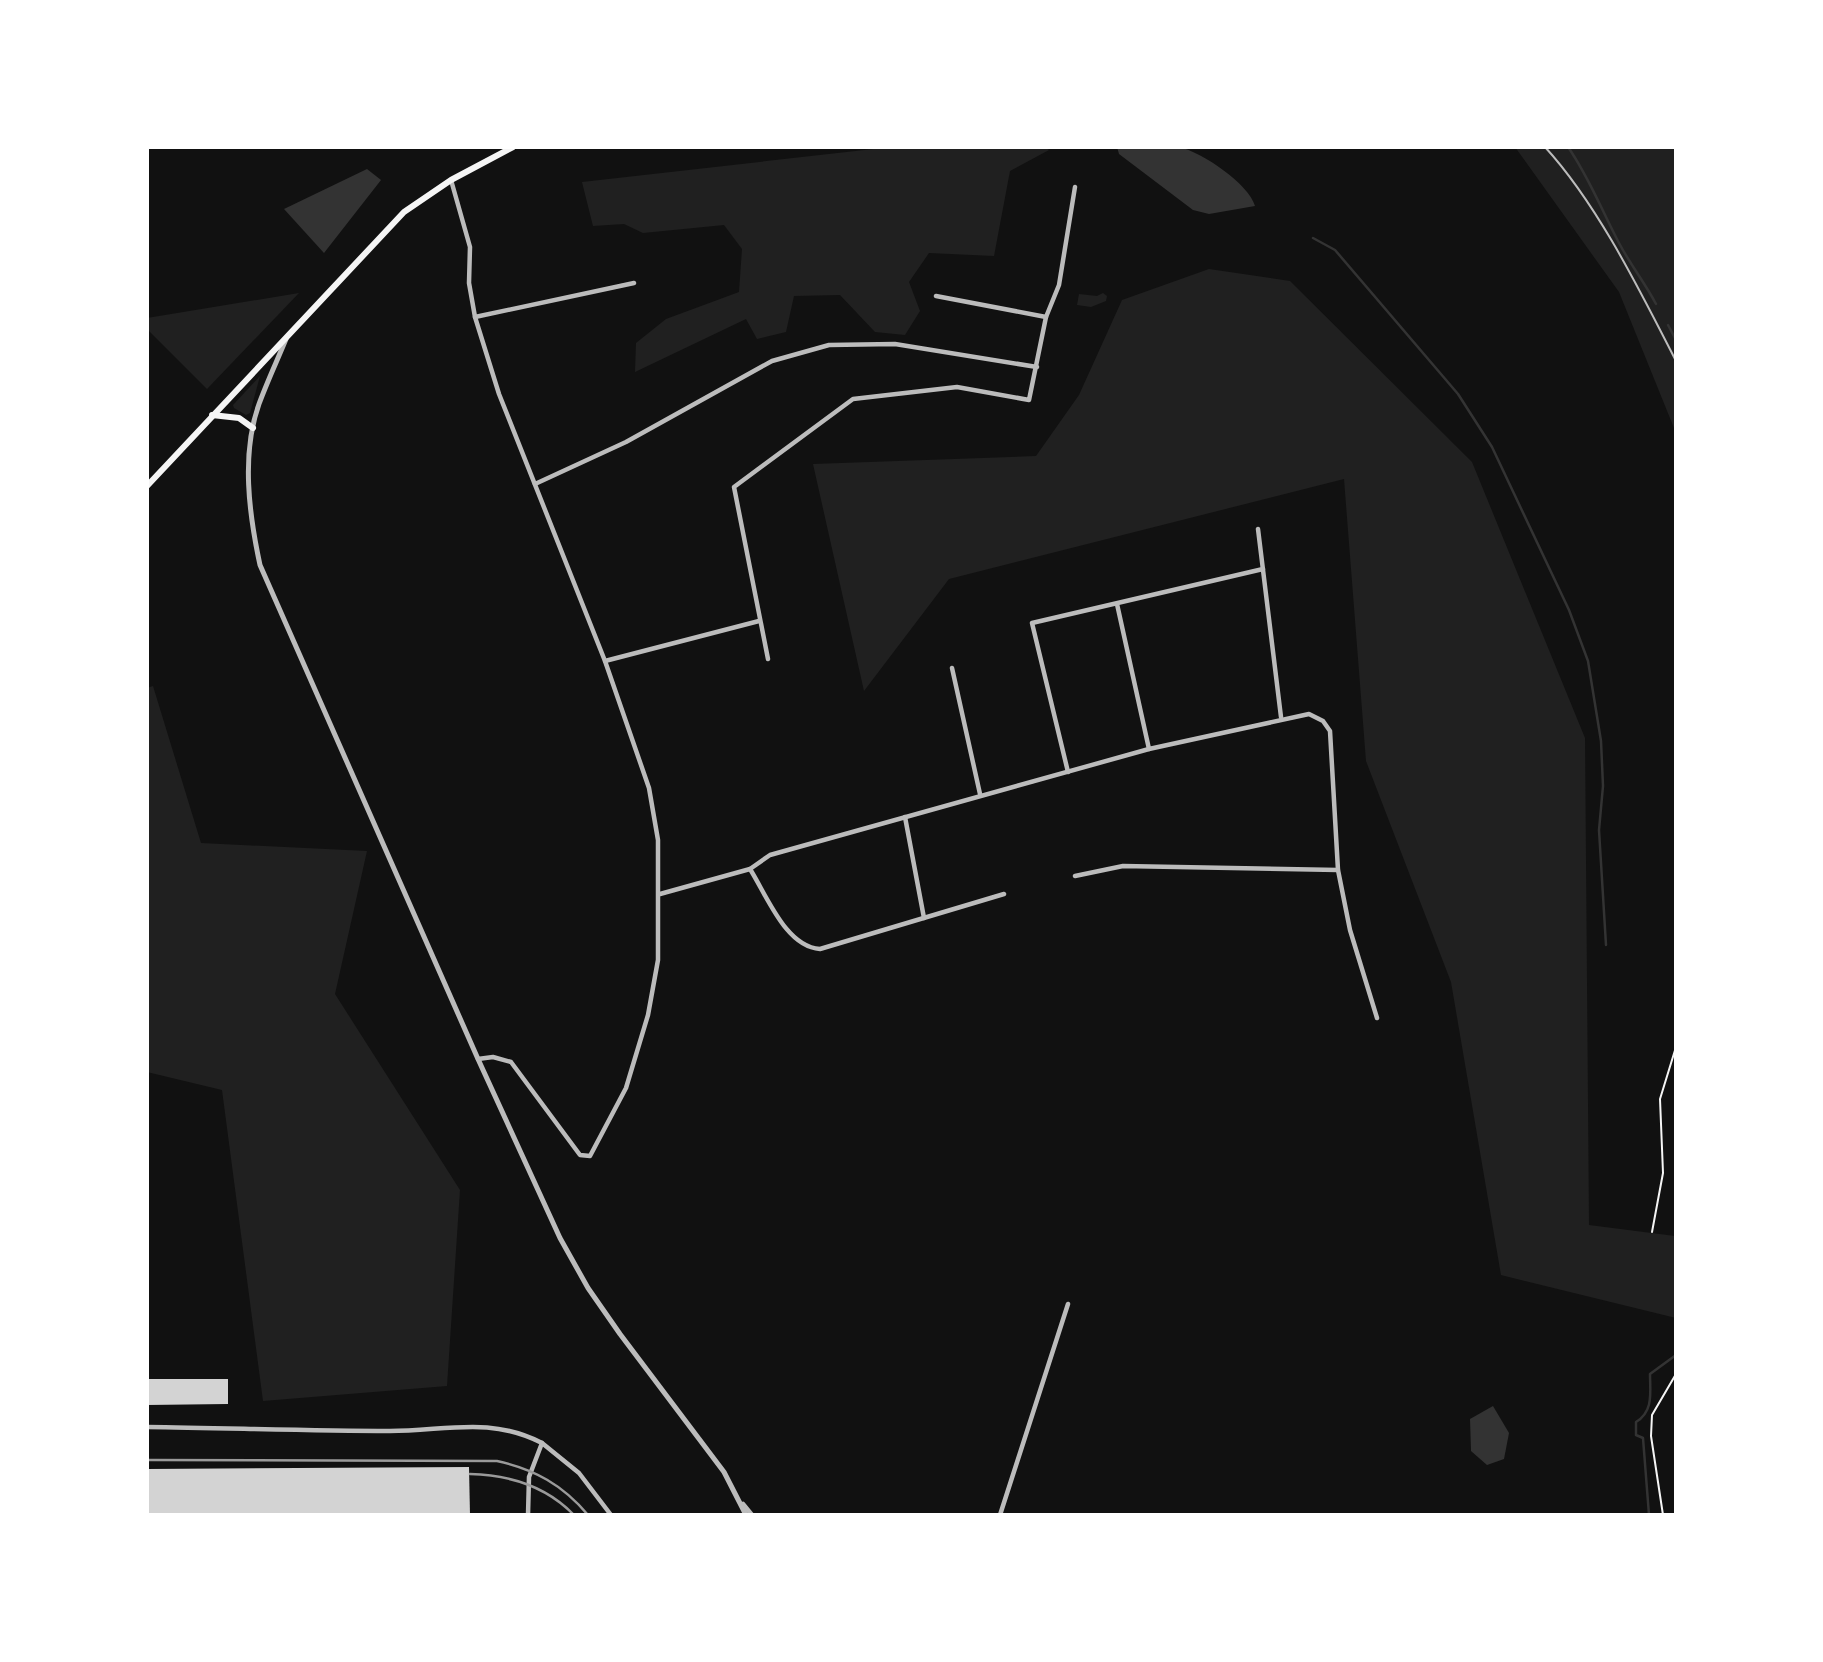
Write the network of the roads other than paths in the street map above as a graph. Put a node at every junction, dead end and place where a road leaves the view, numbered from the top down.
1 (513, 147) edge
2 (1545, 147) edge
3 (451, 180) junction
4 (1075, 187) dead end
5 (634, 283) dead end
6 (936, 296) dead end
7 (475, 317) junction
8 (1046, 317) junction
9 (286, 339) junction
10 (1676, 361) edge
11 (1037, 367) junction
12 (212, 415) junction
13 (253, 428) junction
14 (535, 484) junction
15 (147, 486) edge
16 (1258, 529) dead end
17 (1263, 569) junction
18 (1117, 604) junction
19 (759, 621) junction
20 (768, 659) dead end
21 (605, 661) junction
22 (952, 668) dead end
23 (1281, 718) junction
24 (1149, 748) junction
25 (1068, 772) junction
26 (981, 794) junction
27 (905, 817) junction
28 (750, 869) junction
29 (1338, 870) junction
30 (1075, 876) dead end
31 (660, 894) junction
32 (1004, 894) dead end
33 (924, 918) junction
34 (1377, 1018) dead end
35 (478, 1059) junction
36 (1068, 1304) dead end
37 (147, 1427) edge
38 (542, 1443) junction
39 (528, 1515) edge
40 (611, 1515) edge
41 (749, 1515) edge
42 (1000, 1515) edge

1 - 3 main road
2 - 10 lane
3 - 7 street
3 - 9 main road
4 - 8 street
5 - 7 street
6 - 8 street
7 - 14 street
8 - 11 street
9 - 12 main road
9 - 13 street
11 - 14 street
11 - 19 street
12 - 13 main road
12 - 15 main road
13 - 35 street
14 - 21 street
16 - 17 street
17 - 18 street
17 - 23 street
18 - 24 street
18 - 25 street
19 - 20 street
19 - 21 street
21 - 31 street
22 - 26 street
23 - 24 street
23 - 29 street
24 - 25 street
25 - 26 street
26 - 27 street
27 - 28 street
27 - 33 street
28 - 31 street
28 - 33 street
29 - 30 street
29 - 34 street
31 - 35 street
32 - 33 street
35 - 41 street
36 - 42 street
37 - 38 street
38 - 39 street
38 - 40 street

